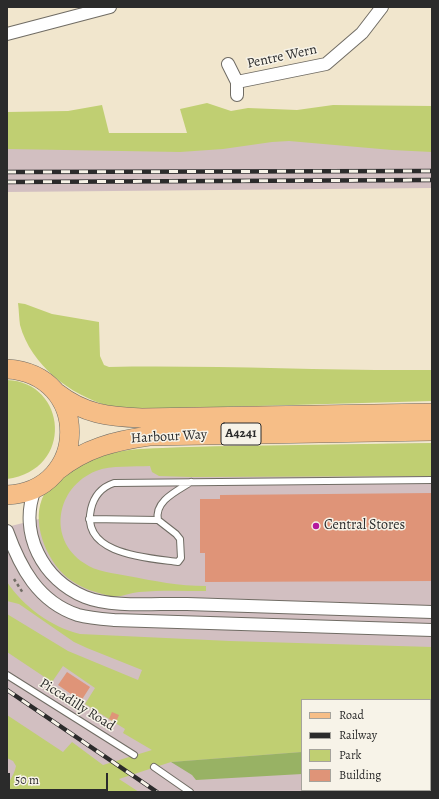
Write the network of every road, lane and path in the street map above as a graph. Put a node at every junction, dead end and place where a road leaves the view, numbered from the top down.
1 (110, 7) edge
2 (382, 7) edge
3 (92, 9) edge
4 (7, 34) edge
5 (228, 64) dead end
6 (237, 82) junction
7 (237, 95) dead end
8 (7, 369) edge
9 (57, 393) junction
10 (432, 412) edge
11 (432, 431) edge
12 (58, 470) junction
13 (432, 480) edge
14 (191, 482) junction
15 (35, 489) junction
16 (7, 495) edge
17 (89, 519) junction
18 (158, 520) junction
19 (7, 531) edge
20 (432, 612) edge
21 (432, 630) edge
22 (7, 675) edge
23 (134, 755) dead end
24 (154, 767) dead end
25 (190, 792) edge

1 - 3 street
2 - 6 street, Pentre Wern
3 - 4 street
5 - 6 street, Pentre Wern
6 - 7 street, Pentre Wern
8 - 9 main road, A4241
9 - 10 main road, Harbour Way / A4241
9 - 12 main road, A4241
11 - 12 main road, Harbour Way / A4241
12 - 15 main road, A4241
13 - 14 lane
14 - 17 lane
14 - 18 lane
15 - 16 main road, A4241
15 - 20 street
17 - 18 lane
17 - 18 lane
19 - 21 street
22 - 23 lane, Piccadilly Road
24 - 25 lane

